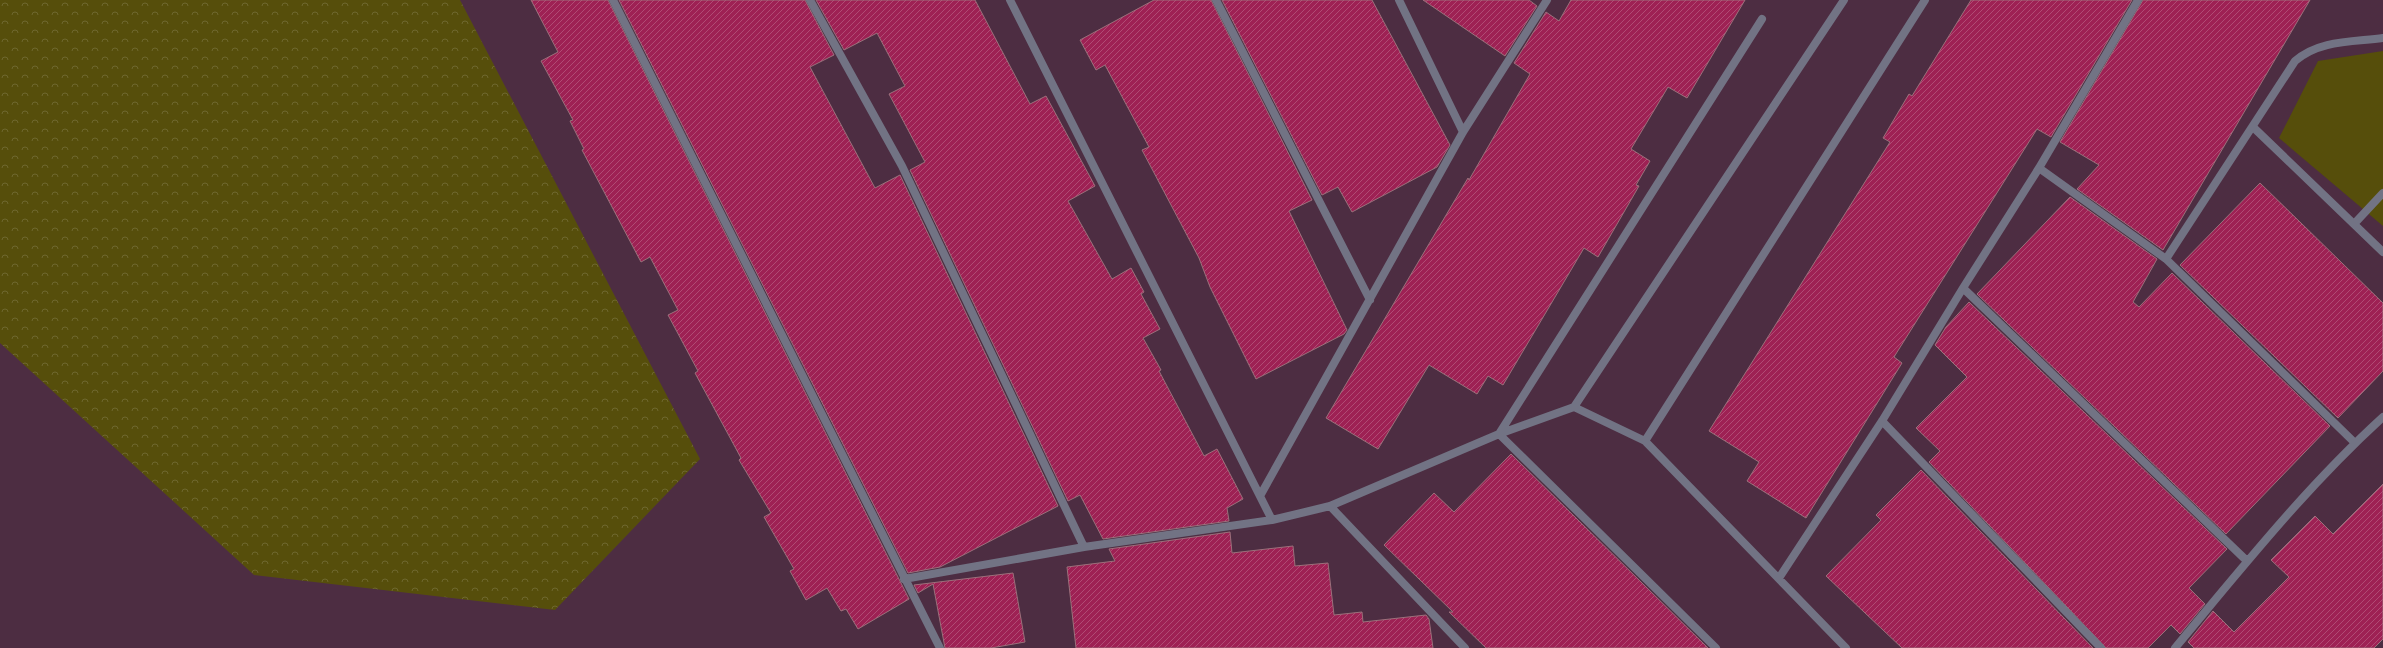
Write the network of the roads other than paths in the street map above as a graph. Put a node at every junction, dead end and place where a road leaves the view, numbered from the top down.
1 (613, 0) edge
2 (810, 0) edge
3 (1010, 0) edge
4 (1216, 0) edge
5 (1399, 0) edge
6 (1547, 0) edge
7 (1844, 0) edge
8 (1925, 0) edge
9 (2138, 0) edge
10 (1762, 19) dead end
11 (2383, 38) edge
12 (2253, 127) junction
13 (1463, 132) junction
14 (2039, 168) junction
15 (2383, 193) edge
16 (2354, 224) junction
17 (2383, 252) edge
18 (2166, 259) junction
19 (1963, 288) junction
20 (1370, 300) junction
21 (1574, 408) junction
22 (2383, 417) edge
23 (1882, 421) junction
24 (1499, 434) junction
25 (1645, 441) junction
26 (2355, 443) junction
27 (1260, 496) junction
28 (1330, 506) junction
29 (1272, 520) junction
30 (1084, 546) junction
31 (2247, 561) junction
32 (1779, 578) junction
33 (904, 579) junction
34 (940, 648) edge
35 (1465, 648) edge
36 (1716, 648) edge
37 (1846, 648) edge
38 (2100, 648) edge
39 (2175, 648) edge

1 - 33 street
2 - 30 street
3 - 27 street
4 - 20 street
5 - 13 street
6 - 13 street
7 - 21 street
8 - 25 street
9 - 14 street
10 - 24 street
11 - 12 street
12 - 16 street
12 - 18 street
13 - 20 street
14 - 18 street
14 - 19 street
15 - 16 street
16 - 17 street
18 - 26 street
19 - 23 street
19 - 31 street
20 - 27 street
21 - 24 street
21 - 25 street
22 - 26 street
23 - 32 street
23 - 38 street
24 - 28 street
24 - 36 street
25 - 32 street
26 - 31 street
27 - 29 street
28 - 29 street
28 - 35 street
29 - 30 street
30 - 33 street
31 - 39 street
32 - 37 street
33 - 34 street

